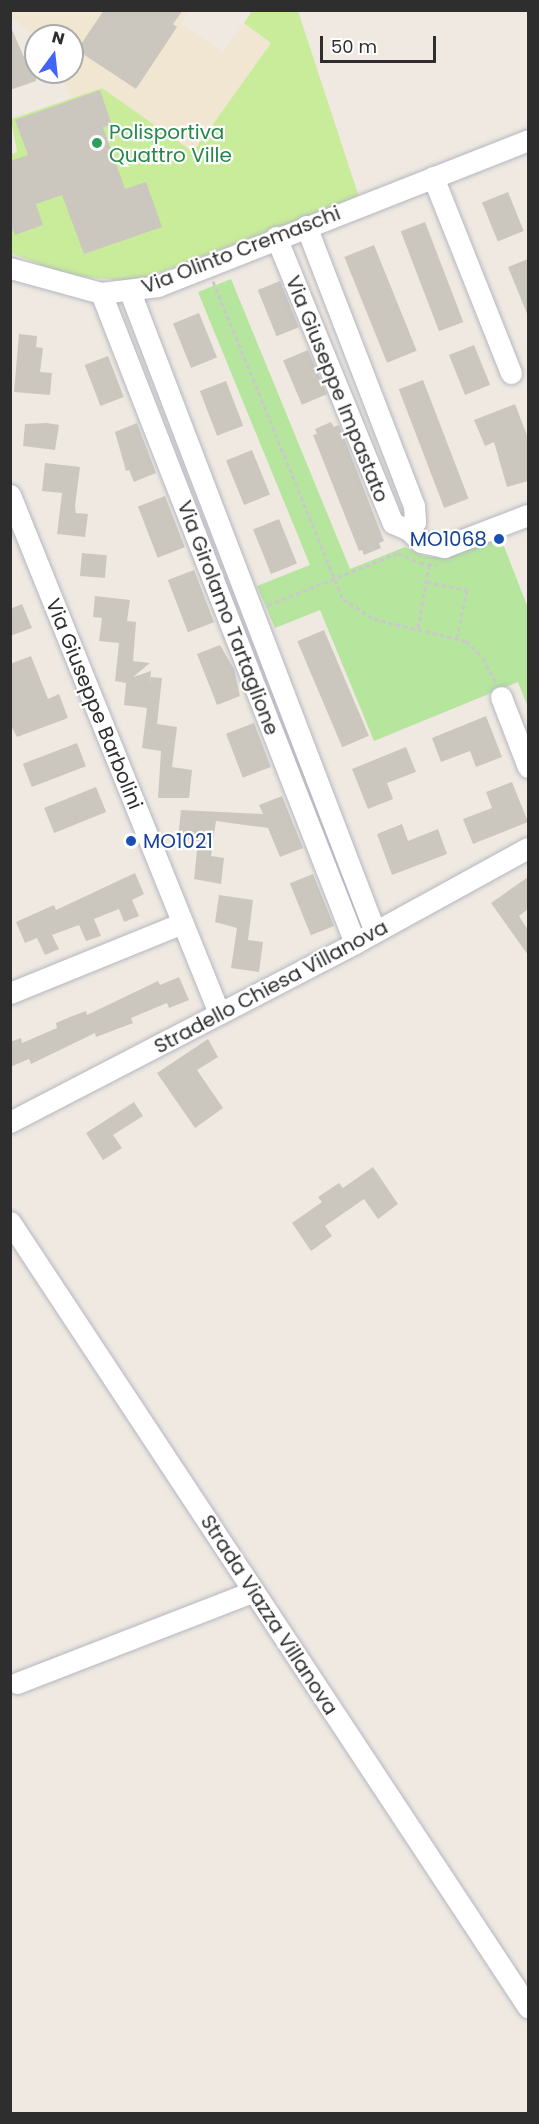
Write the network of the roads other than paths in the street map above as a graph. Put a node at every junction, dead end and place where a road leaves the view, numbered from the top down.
1 (528, 140) edge
2 (433, 177) junction
3 (306, 226) junction
4 (276, 237) junction
5 (10, 268) edge
6 (130, 292) junction
7 (101, 293) junction
8 (512, 373) dead end
9 (10, 495) edge
10 (528, 515) edge
11 (409, 530) junction
12 (501, 697) road end
13 (528, 767) edge
14 (528, 848) edge
15 (182, 923) junction
16 (375, 932) junction
17 (355, 943) junction
18 (10, 993) edge
19 (219, 1013) junction
20 (10, 1122) edge
21 (10, 1222) edge
22 (254, 1591) junction
23 (17, 1683) dead end
24 (528, 2007) edge

1 - 2 street, Via Olinto Cremaschi
2 - 3 street, Via Olinto Cremaschi
2 - 8 street
3 - 4 street, Via Olinto Cremaschi
3 - 11 street, Via Giuseppe Impastato
4 - 6 street, Via Olinto Cremaschi
4 - 11 street, Via Giuseppe Impastato
5 - 7 street, Via Olinto Cremaschi
6 - 7 street, Via Olinto Cremaschi
6 - 16 street, Via Girolamo Tartaglione
7 - 17 street, Via Girolamo Tartaglione
9 - 15 street, Via Giuseppe Barbolini
10 - 11 street, Via Giuseppe Impastato
12 - 13 street
14 - 16 street, Stradello Chiesa Villanova
15 - 18 street
15 - 19 street, Via Giuseppe Barbolini
16 - 17 street, Stradello Chiesa Villanova
17 - 19 street, Stradello Chiesa Villanova
19 - 20 street, Stradello Chiesa Villanova
21 - 22 street, Strada Viazza Villanova
22 - 23 street
22 - 24 street, Strada Viazza Villanova

